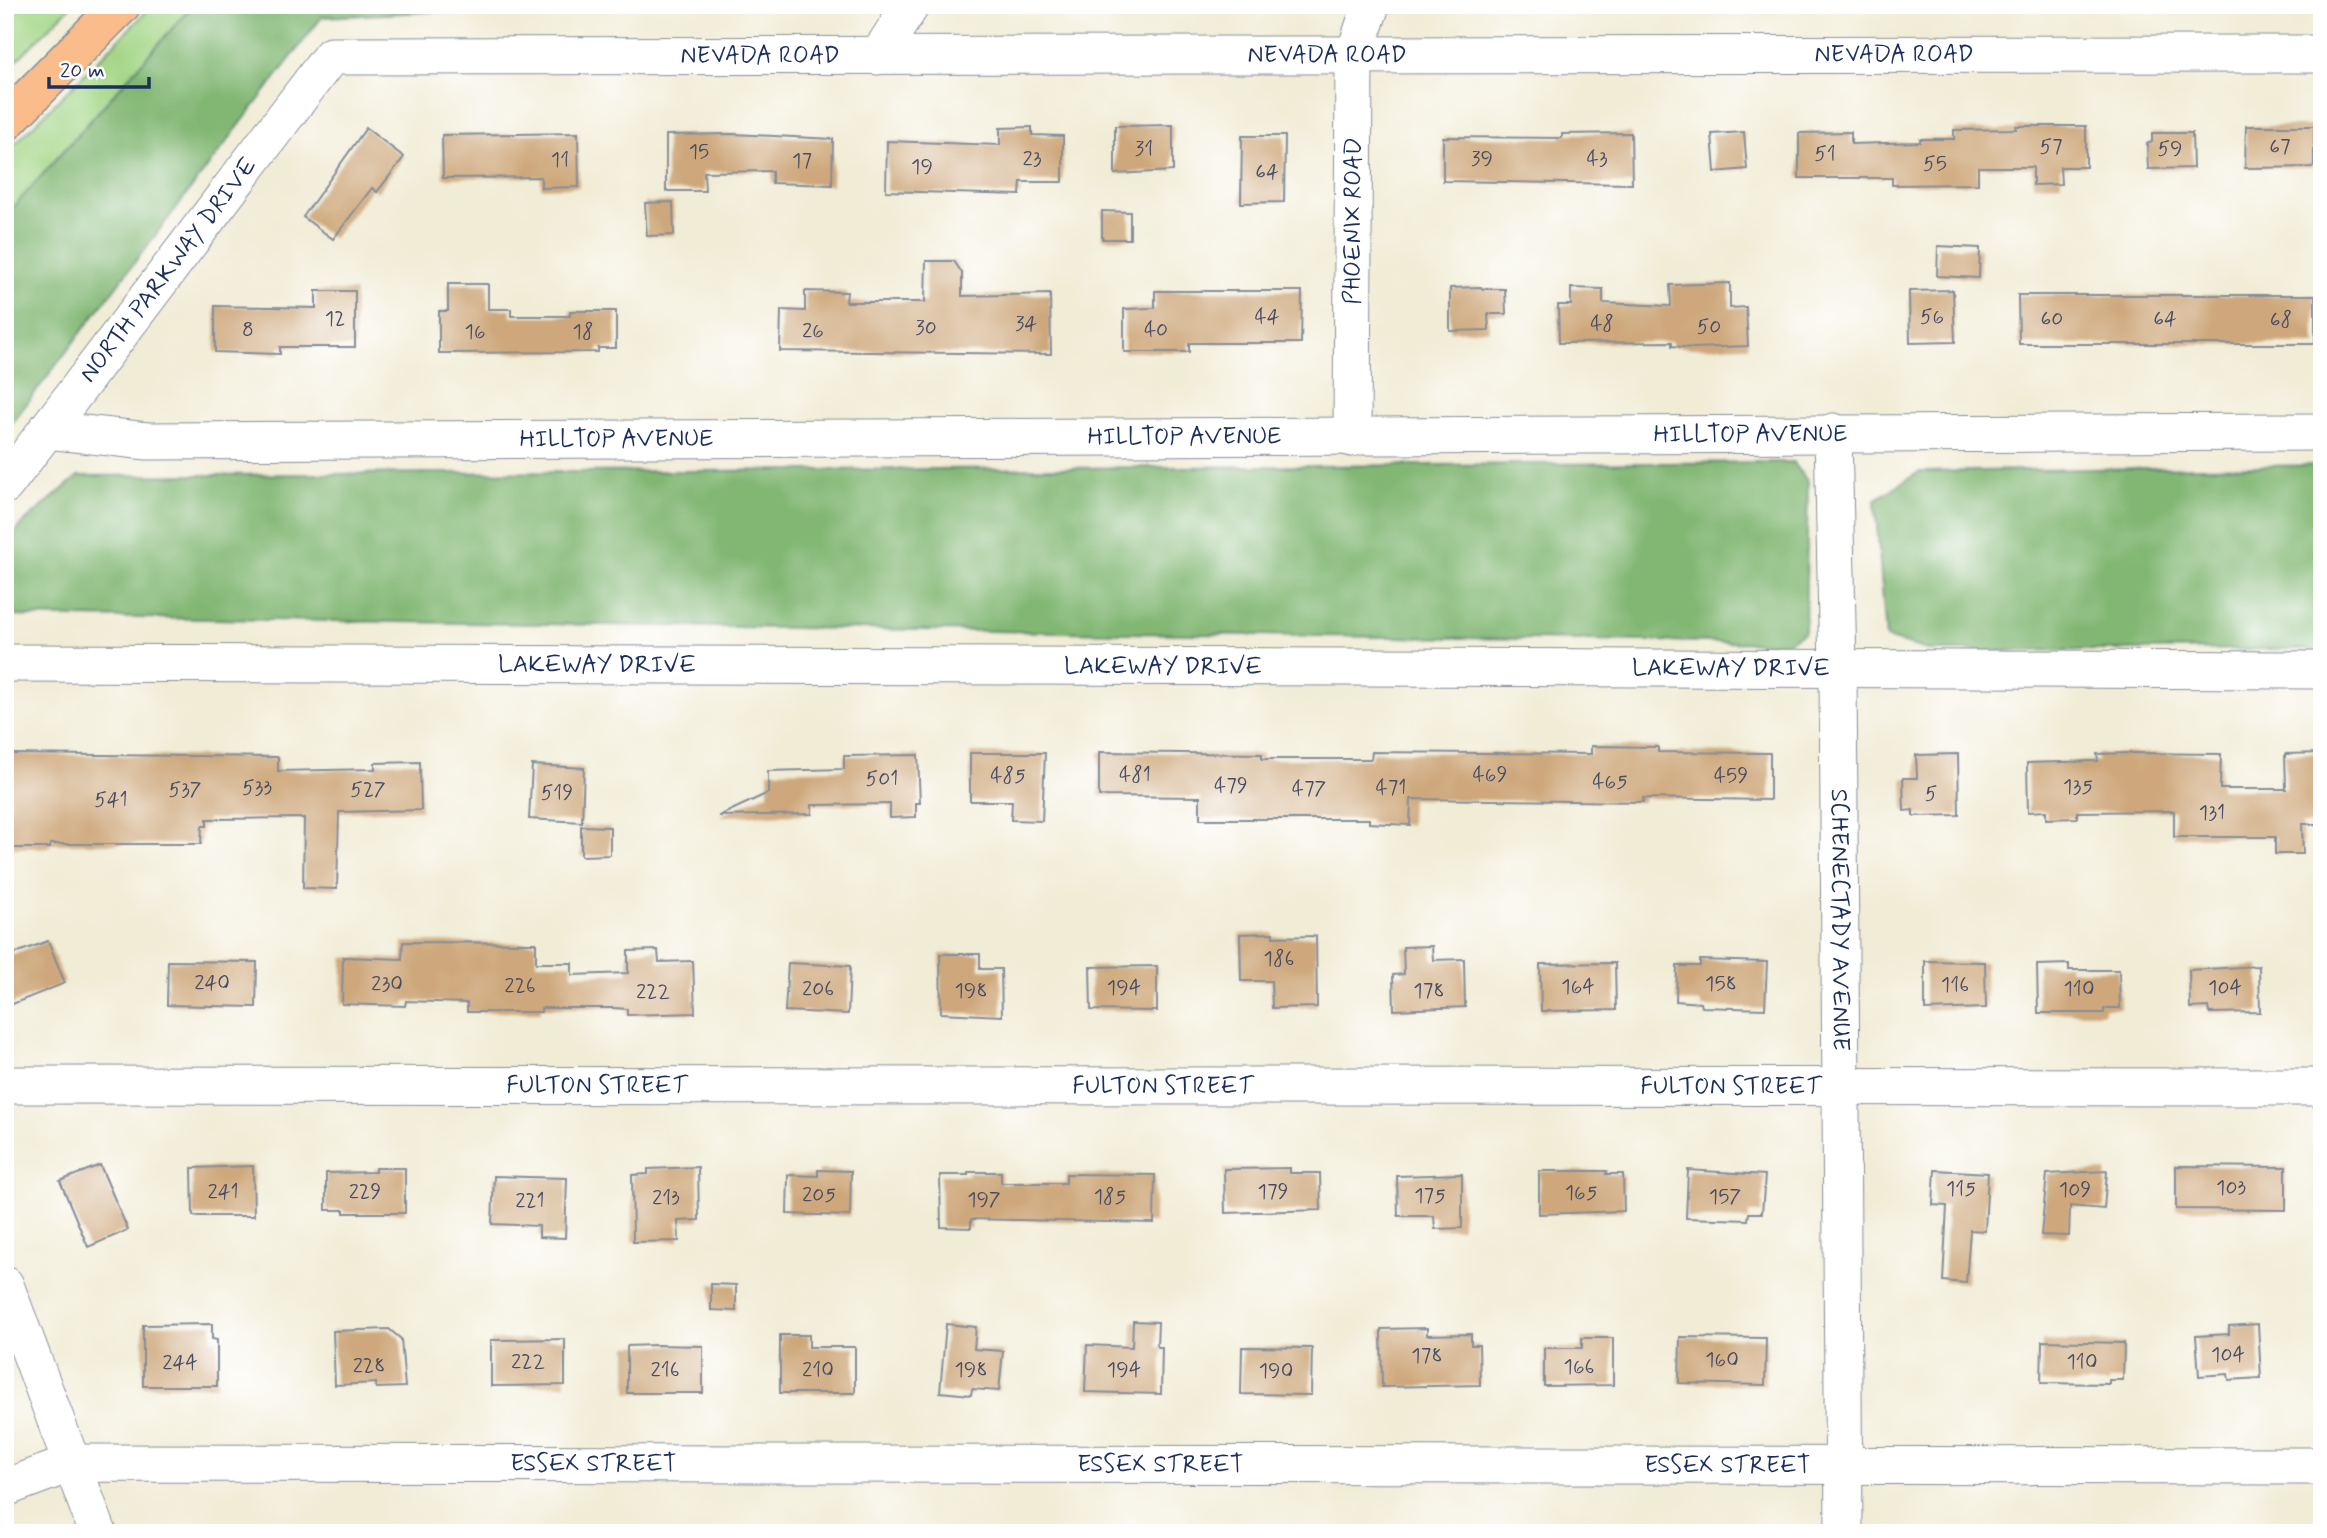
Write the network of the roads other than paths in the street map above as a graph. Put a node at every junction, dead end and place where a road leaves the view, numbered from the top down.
1 (121, 5) edge
2 (911, 5) edge
3 (1371, 5) edge
4 (2322, 54) edge
5 (331, 56) joint
6 (878, 56) junction
7 (1354, 56) junction
8 (5, 122) edge
9 (47, 430) junction
10 (1833, 432) junction
11 (2322, 432) edge
12 (1352, 438) junction
13 (5, 485) edge
14 (5, 663) edge
15 (2322, 670) edge
16 (1838, 671) junction
17 (5, 1085) edge
18 (1841, 1087) junction
19 (2322, 1087) edge
20 (5, 1285) edge
21 (72, 1463) junction
22 (1843, 1463) junction
23 (2322, 1466) edge
24 (5, 1488) edge
25 (97, 1533) edge
26 (1844, 1533) edge

1 - 8 highway
2 - 6 street
3 - 7 street, PHOENIX ROAD
4 - 7 street, NEVADA ROAD
5 - 6 street, NEVADA ROAD
5 - 9 street, NORTH PARKWAY DRIVE
6 - 7 street, NEVADA ROAD
7 - 12 street, PHOENIX ROAD
9 - 12 street, HILLTOP AVENUE
9 - 13 street, NORTH PARKWAY DRIVE
10 - 11 street, HILLTOP AVENUE
10 - 12 street, HILLTOP AVENUE
10 - 16 street, SCHENECTADY AVENUE
14 - 16 street, LAKEWAY DRIVE
15 - 16 street, LAKEWAY DRIVE
16 - 18 street, SCHENECTADY AVENUE
17 - 18 street, FULTON STREET
18 - 19 street, FULTON STREET
18 - 22 street, SCHENECTADY AVENUE
20 - 21 street
21 - 22 street, ESSEX STREET
21 - 24 street, ESSEX STREET
21 - 25 street
22 - 23 street, ESSEX STREET
22 - 26 street, SCHENECTADY AVENUE

